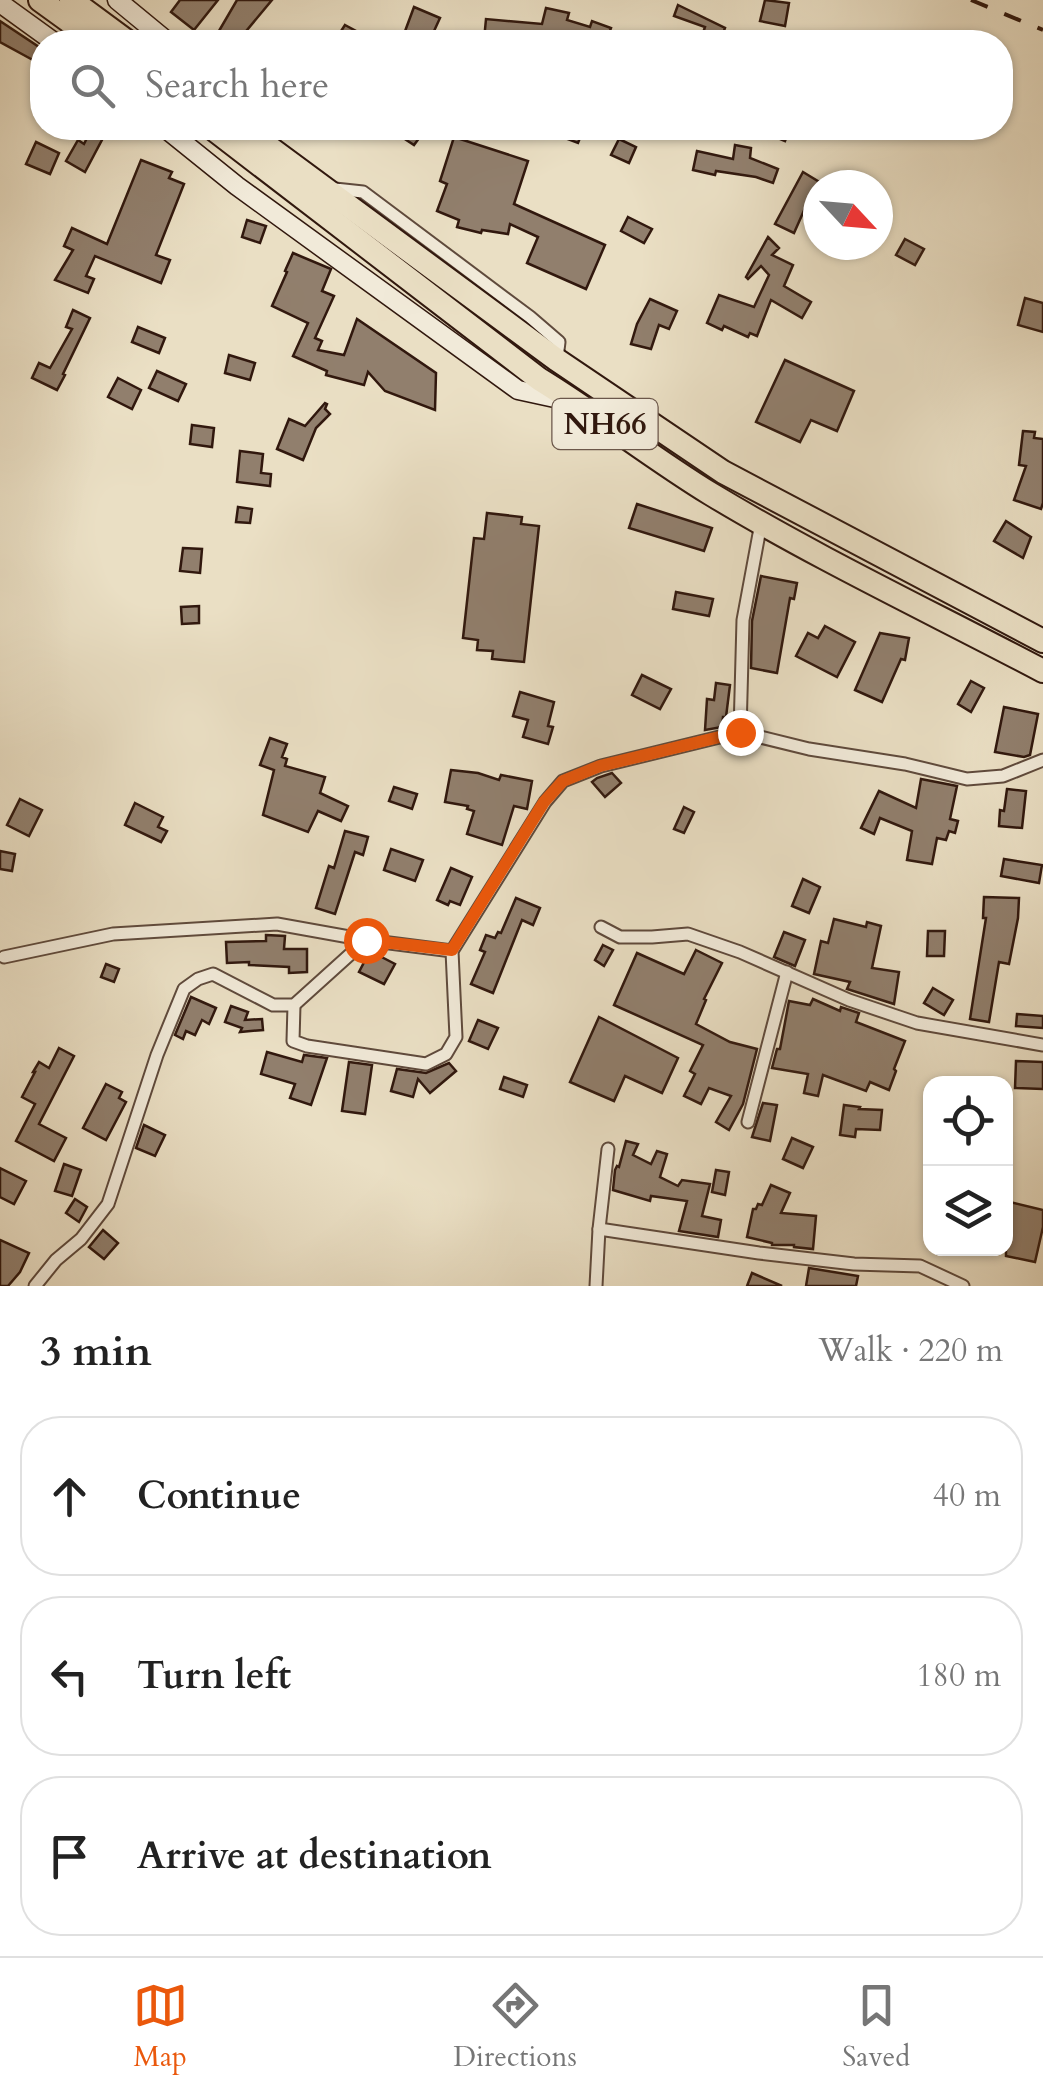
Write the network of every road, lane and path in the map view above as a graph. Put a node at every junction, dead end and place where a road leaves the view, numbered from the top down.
1 (40, 0) edge
2 (71, 0) edge
3 (116, 0) edge
4 (0, 2) edge
5 (38, 30) edge
6 (81, 30) edge
7 (112, 30) edge
8 (153, 30) edge
9 (180, 140) edge
10 (228, 140) edge
11 (266, 140) edge
12 (579, 403) junction
13 (761, 523) junction
14 (1043, 641) edge
15 (1041, 666) edge
16 (740, 732) junction
17 (1043, 760) edge
18 (601, 927) dead end
19 (366, 940) junction
20 (452, 950) junction
21 (4, 957) dead end
22 (787, 972) junction
23 (294, 1005) junction
24 (1043, 1045) edge
25 (748, 1122) dead end
26 (608, 1148) dead end
27 (598, 1229) junction
28 (35, 1286) edge
29 (596, 1286) edge
30 (963, 1286) edge

1 - 6 highway
2 - 7 highway
3 - 8 street
4 - 5 street
9 - 12 street
10 - 12 highway, NH66
11 - 14 highway, NH66
12 - 13 highway, NH66
13 - 15 highway, NH66
13 - 16 street
16 - 17 street
16 - 20 street
18 - 22 street
19 - 20 street
19 - 21 street
19 - 23 street
20 - 23 street
22 - 24 street
22 - 25 street
23 - 28 street
26 - 27 street
27 - 29 street
27 - 30 street

